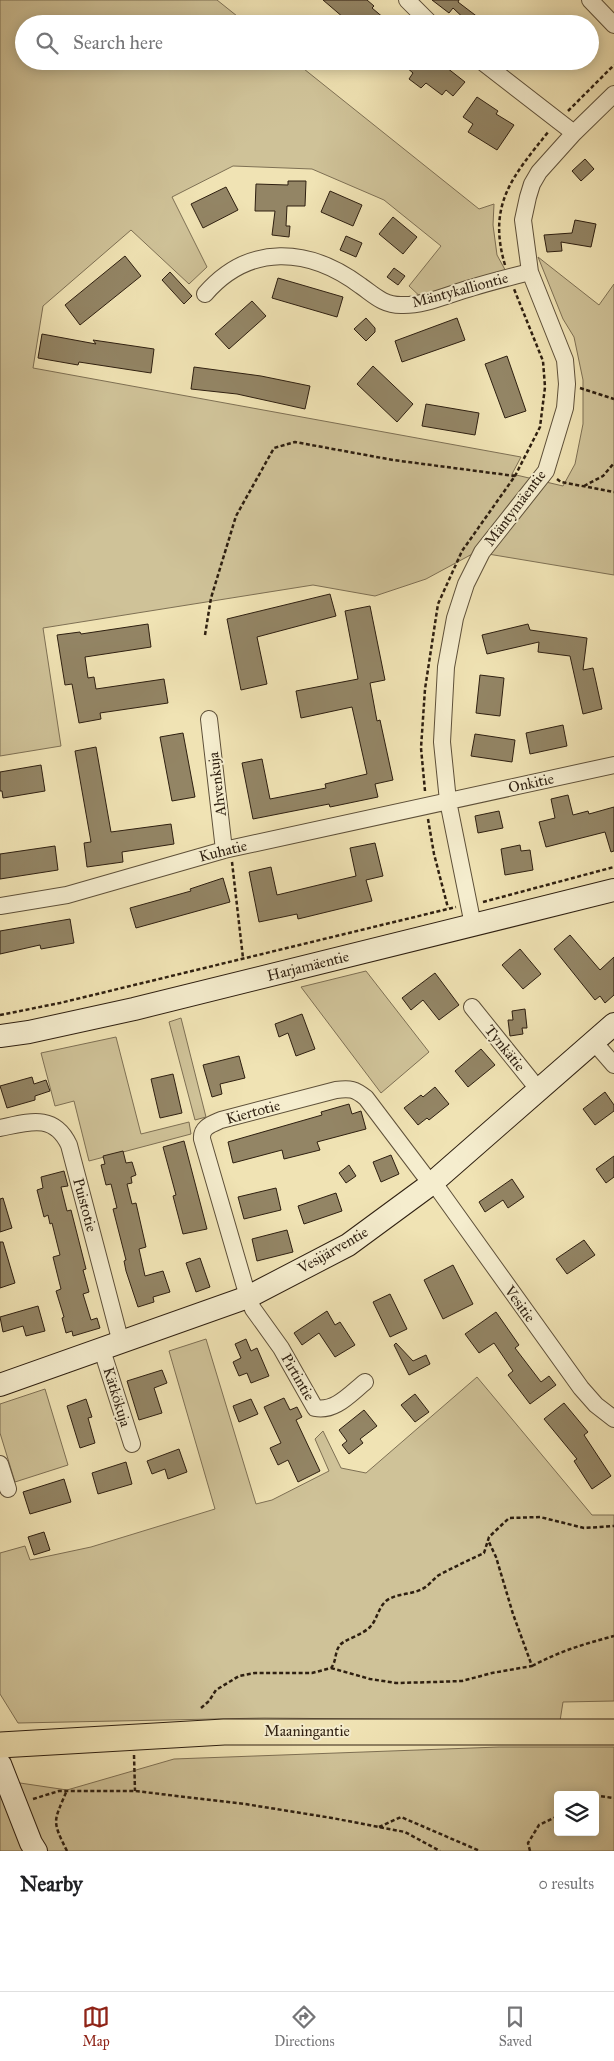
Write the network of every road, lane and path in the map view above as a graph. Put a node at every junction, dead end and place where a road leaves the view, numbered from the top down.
1 (407, 0) edge
2 (590, 0) edge
3 (423, 15) edge
4 (614, 25) edge
5 (614, 66) edge
6 (493, 70) edge
7 (614, 94) edge
8 (558, 121) junction
9 (574, 133) junction
10 (530, 272) junction
11 (509, 277) junction
12 (205, 294) dead end
13 (567, 384) junction
14 (614, 399) edge
15 (614, 463) edge
16 (546, 471) junction
17 (514, 476) junction
18 (583, 486) junction
19 (614, 492) edge
20 (206, 635) dead end
21 (209, 719) dead end
22 (614, 765) edge
23 (448, 801) junction
24 (426, 806) junction
25 (224, 850) junction
26 (614, 867) edge
27 (614, 890) edge
28 (0, 906) edge
29 (448, 908) junction
30 (471, 915) junction
31 (243, 959) junction
32 (472, 1007) dead end
33 (0, 1015) edge
34 (614, 1024) edge
35 (0, 1036) edge
36 (594, 1042) junction
37 (614, 1065) edge
38 (538, 1089) junction
39 (0, 1128) edge
40 (431, 1184) junction
41 (248, 1297) junction
42 (112, 1347) junction
43 (366, 1382) dead end
44 (0, 1385) edge
45 (614, 1419) edge
46 (132, 1444) dead end
47 (0, 1464) edge
48 (8, 1489) dead end
49 (614, 1526) edge
50 (488, 1540) junction
51 (614, 1636) edge
52 (532, 1666) junction
53 (331, 1668) junction
54 (201, 1708) dead end
55 (614, 1732) edge
56 (0, 1744) edge
57 (134, 1752) dead end
58 (0, 1764) edge
59 (68, 1790) junction
60 (135, 1791) junction
61 (599, 1796) edge
62 (614, 1798) edge
63 (30, 1800) dead end
64 (554, 1818) edge
65 (377, 1828) junction
66 (36, 1851) edge
67 (67, 1851) edge
68 (440, 1851) edge
69 (480, 1851) edge
70 (530, 1851) edge

1 - 3 street
2 - 4 street
5 - 8 path
6 - 8 street
7 - 9 street, Mäntymäentie
8 - 9 street
8 - 11 path
9 - 10 street, Mäntymäentie
10 - 11 street, Mäntykalliontie
10 - 13 street, Mäntymäentie
11 - 12 street, Mäntykalliontie
11 - 17 path
13 - 14 path
13 - 16 street, Mäntymäentie
15 - 18 path
16 - 18 path
16 - 23 street, Mäntymäentie
17 - 20 path
17 - 24 path
18 - 19 path
21 - 25 street, Ahvenkuja
22 - 23 street, Onkitie
23 - 24 street, Kuhatie
23 - 30 street, Mäntymäentie
24 - 25 street, Kuhatie
24 - 29 path
25 - 28 street, Kuhatie
25 - 31 path
26 - 30 path
27 - 30 street, Harjamäentie
29 - 30 path
29 - 31 path
30 - 35 street, Harjamäentie
31 - 33 path
32 - 38 street, Tynkätie
34 - 36 street, Vesijärventie
36 - 37 street
36 - 38 street, Vesijärventie
38 - 40 street, Vesijärventie
39 - 42 street, Puistotie
40 - 41 street, Vesijärventie
40 - 41 street, Kiertotie
40 - 45 street, Vesitie
41 - 42 street, Vesijärventie
41 - 43 street, Pirtintie
42 - 44 street, Vesijärventie
42 - 46 street, Kätkökuja
47 - 48 street
49 - 50 path
50 - 52 path
50 - 53 path
51 - 52 path
52 - 53 path
53 - 54 path
55 - 56 main road, Maaningantie
57 - 60 path
58 - 66 street
59 - 60 path
59 - 63 path
59 - 67 path
60 - 65 path
61 - 62 path
64 - 70 path
65 - 68 path
65 - 69 path

